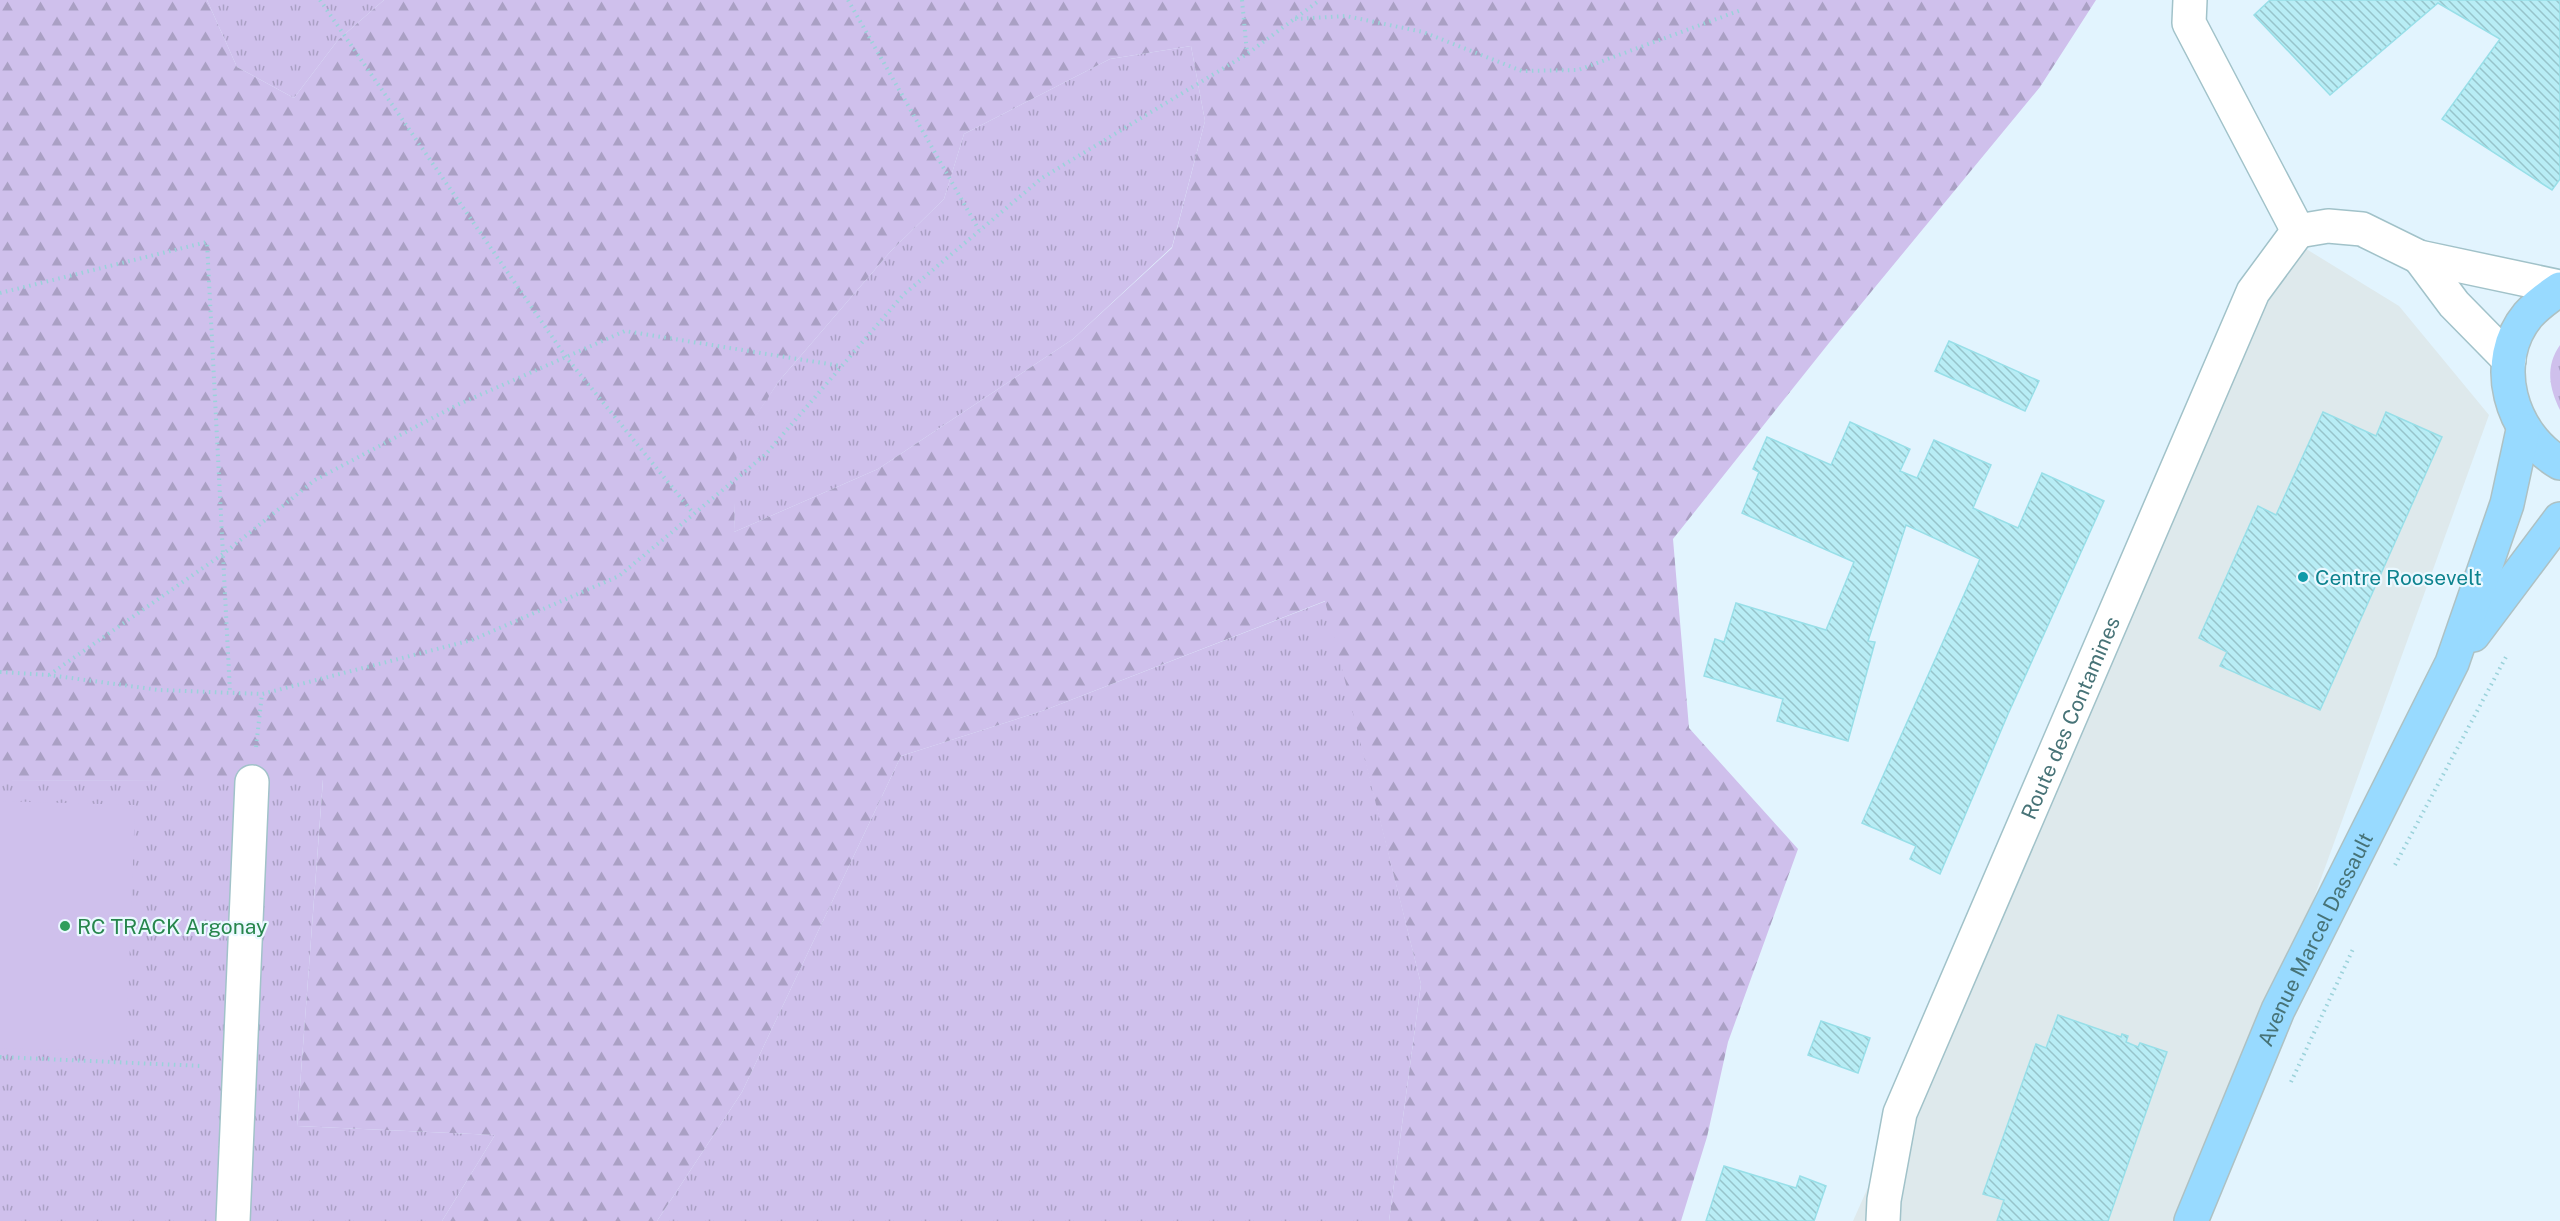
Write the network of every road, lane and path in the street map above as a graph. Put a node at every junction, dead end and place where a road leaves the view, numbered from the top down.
1 (320, 0) edge
2 (848, 0) edge
3 (1242, 0) edge
4 (1320, 0) edge
5 (2190, 0) edge
6 (1741, 10) dead end
7 (1294, 19) junction
8 (1247, 54) junction
9 (980, 230) junction
10 (2298, 231) junction
11 (2419, 257) junction
12 (2560, 288) edge
13 (0, 293) edge
14 (566, 357) junction
15 (2508, 360) junction
16 (842, 366) junction
17 (2523, 430) junction
18 (2560, 463) edge
19 (694, 514) junction
20 (2560, 519) edge
21 (223, 554) junction
22 (2509, 651) dead end
23 (2452, 663) junction
24 (0, 672) edge
25 (49, 675) junction
26 (230, 692) junction
27 (262, 694) junction
28 (252, 782) joint
29 (2393, 868) dead end
30 (2356, 941) dead end
31 (0, 1057) edge
32 (186, 1066) dead end
33 (2288, 1089) dead end
34 (233, 1221) edge
35 (1883, 1221) edge
36 (2191, 1221) edge

1 - 14 path
2 - 9 path
3 - 8 path
4 - 7 path
5 - 10 street
6 - 7 path
7 - 8 path
8 - 9 path
9 - 16 path
10 - 11 street
10 - 35 street, Route des Contamines
11 - 12 street
11 - 15 street
12 - 15 main road
13 - 21 path
14 - 16 path
14 - 19 path
14 - 21 path
15 - 17 main road
16 - 19 path
17 - 18 main road
17 - 23 main road, Avenue Marcel Dassault
19 - 27 path
20 - 23 main road, Avenue Marcel Dassault
21 - 25 path
21 - 26 path
22 - 29 path
23 - 36 main road, Avenue Marcel Dassault
24 - 25 path
25 - 26 path
26 - 27 path
27 - 28 path
28 - 34 street
30 - 33 path
31 - 32 path

